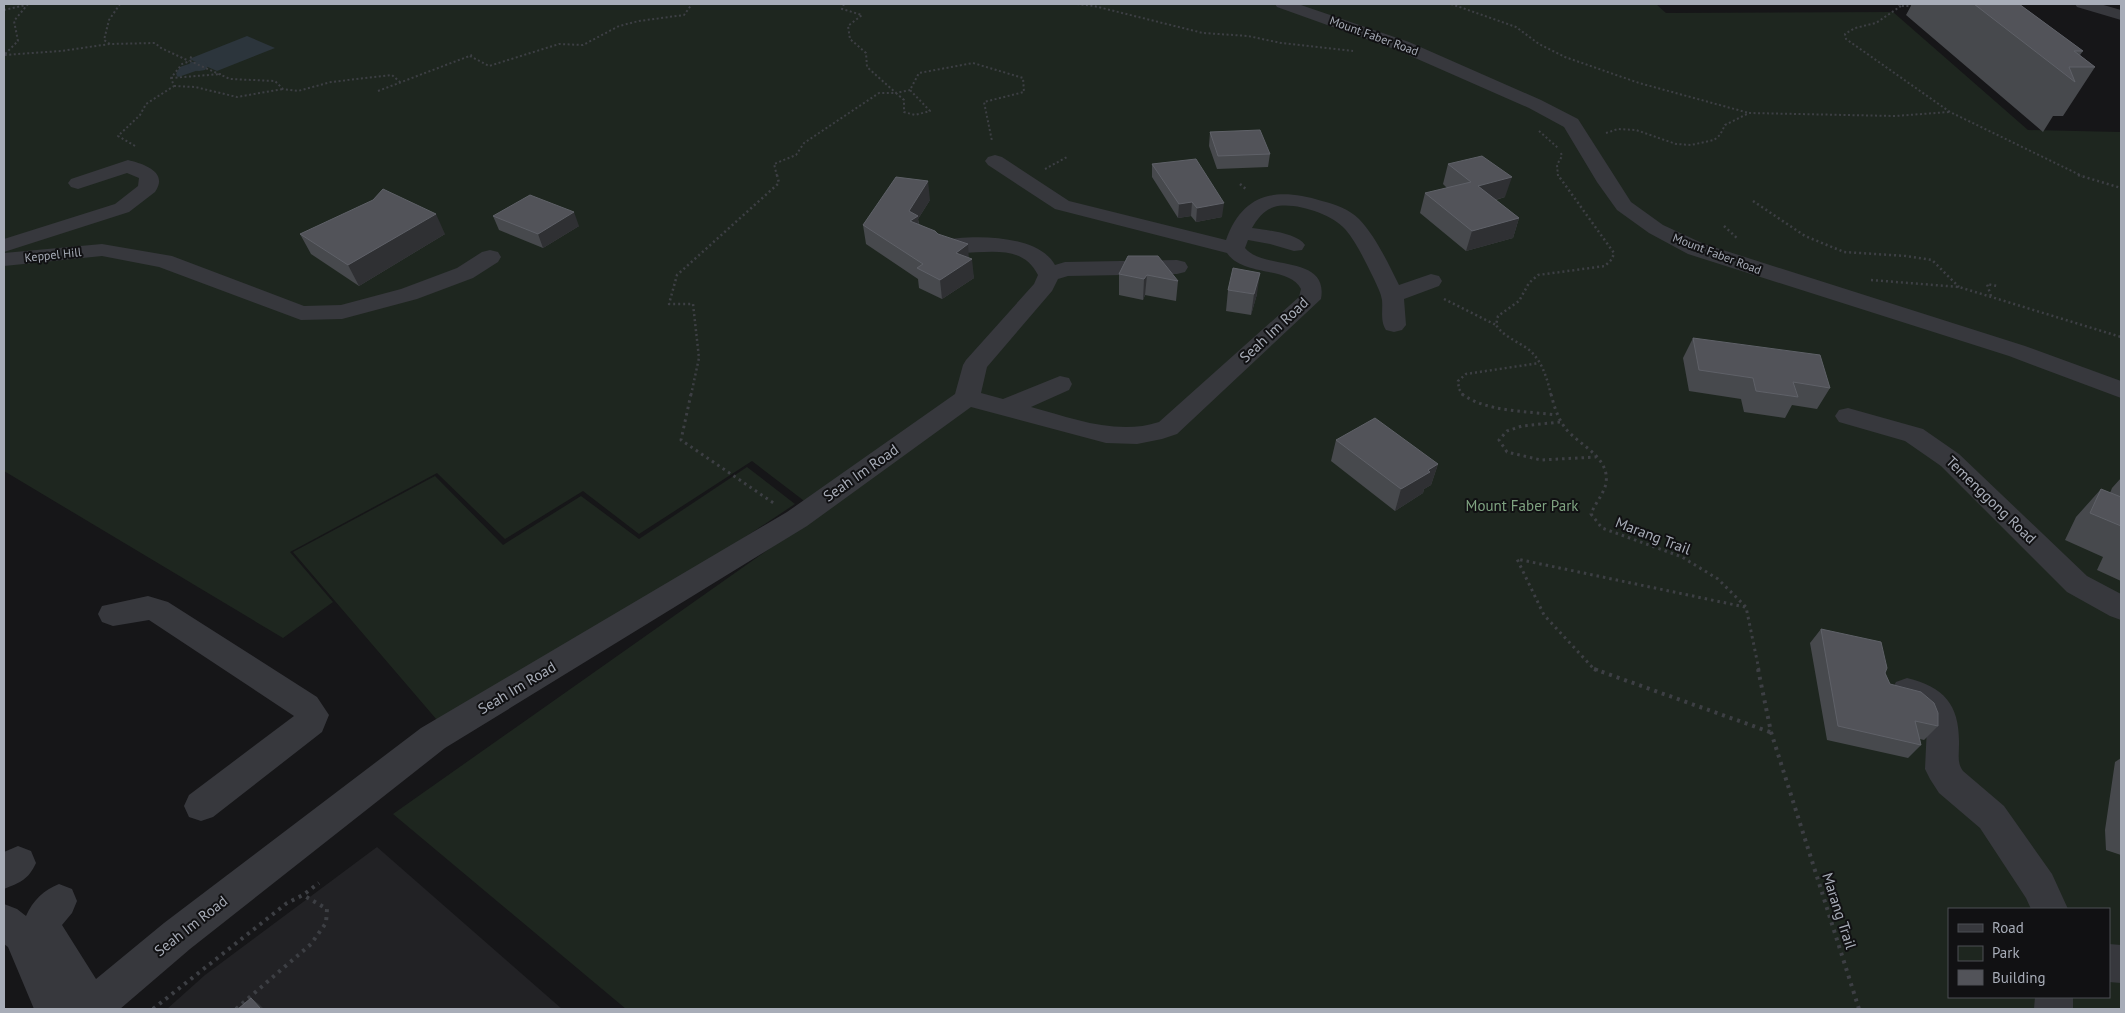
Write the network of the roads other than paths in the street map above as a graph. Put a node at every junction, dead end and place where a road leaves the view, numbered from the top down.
1 (1283, 4) edge
2 (2083, 4) edge
3 (2121, 15) edge
4 (995, 161) road end
5 (78, 183) dead end
6 (1236, 240) junction
7 (1294, 245) dead end
8 (4, 246) edge
9 (948, 246) edge
10 (490, 257) dead end
11 (4, 260) edge
12 (1177, 267) dead end
13 (1049, 276) junction
14 (1431, 281) dead end
15 (1400, 292) junction
16 (1394, 325) dead end
17 (1060, 384) dead end
18 (2121, 390) edge
19 (968, 398) junction
20 (1006, 408) junction
21 (1848, 416) dead end
22 (2121, 608) edge
23 (113, 614) dead end
24 (1891, 686) edge
25 (201, 806) dead end
26 (59, 901) dead end
27 (2050, 908) edge
28 (4, 922) edge
29 (79, 1009) edge

1 - 18 street, Mount Faber Road
2 - 3 street
4 - 6 street
5 - 8 street
6 - 7 street
6 - 15 street
6 - 20 street, Seah Im Road
9 - 13 street
10 - 11 street, Keppel Hill
12 - 13 street
13 - 19 street
14 - 15 street
15 - 16 street
17 - 20 street
19 - 20 street, Seah Im Road
19 - 29 street, Seah Im Road
21 - 22 street, Temenggong Road
23 - 25 street
24 - 27 street
26 - 29 street
28 - 29 street

